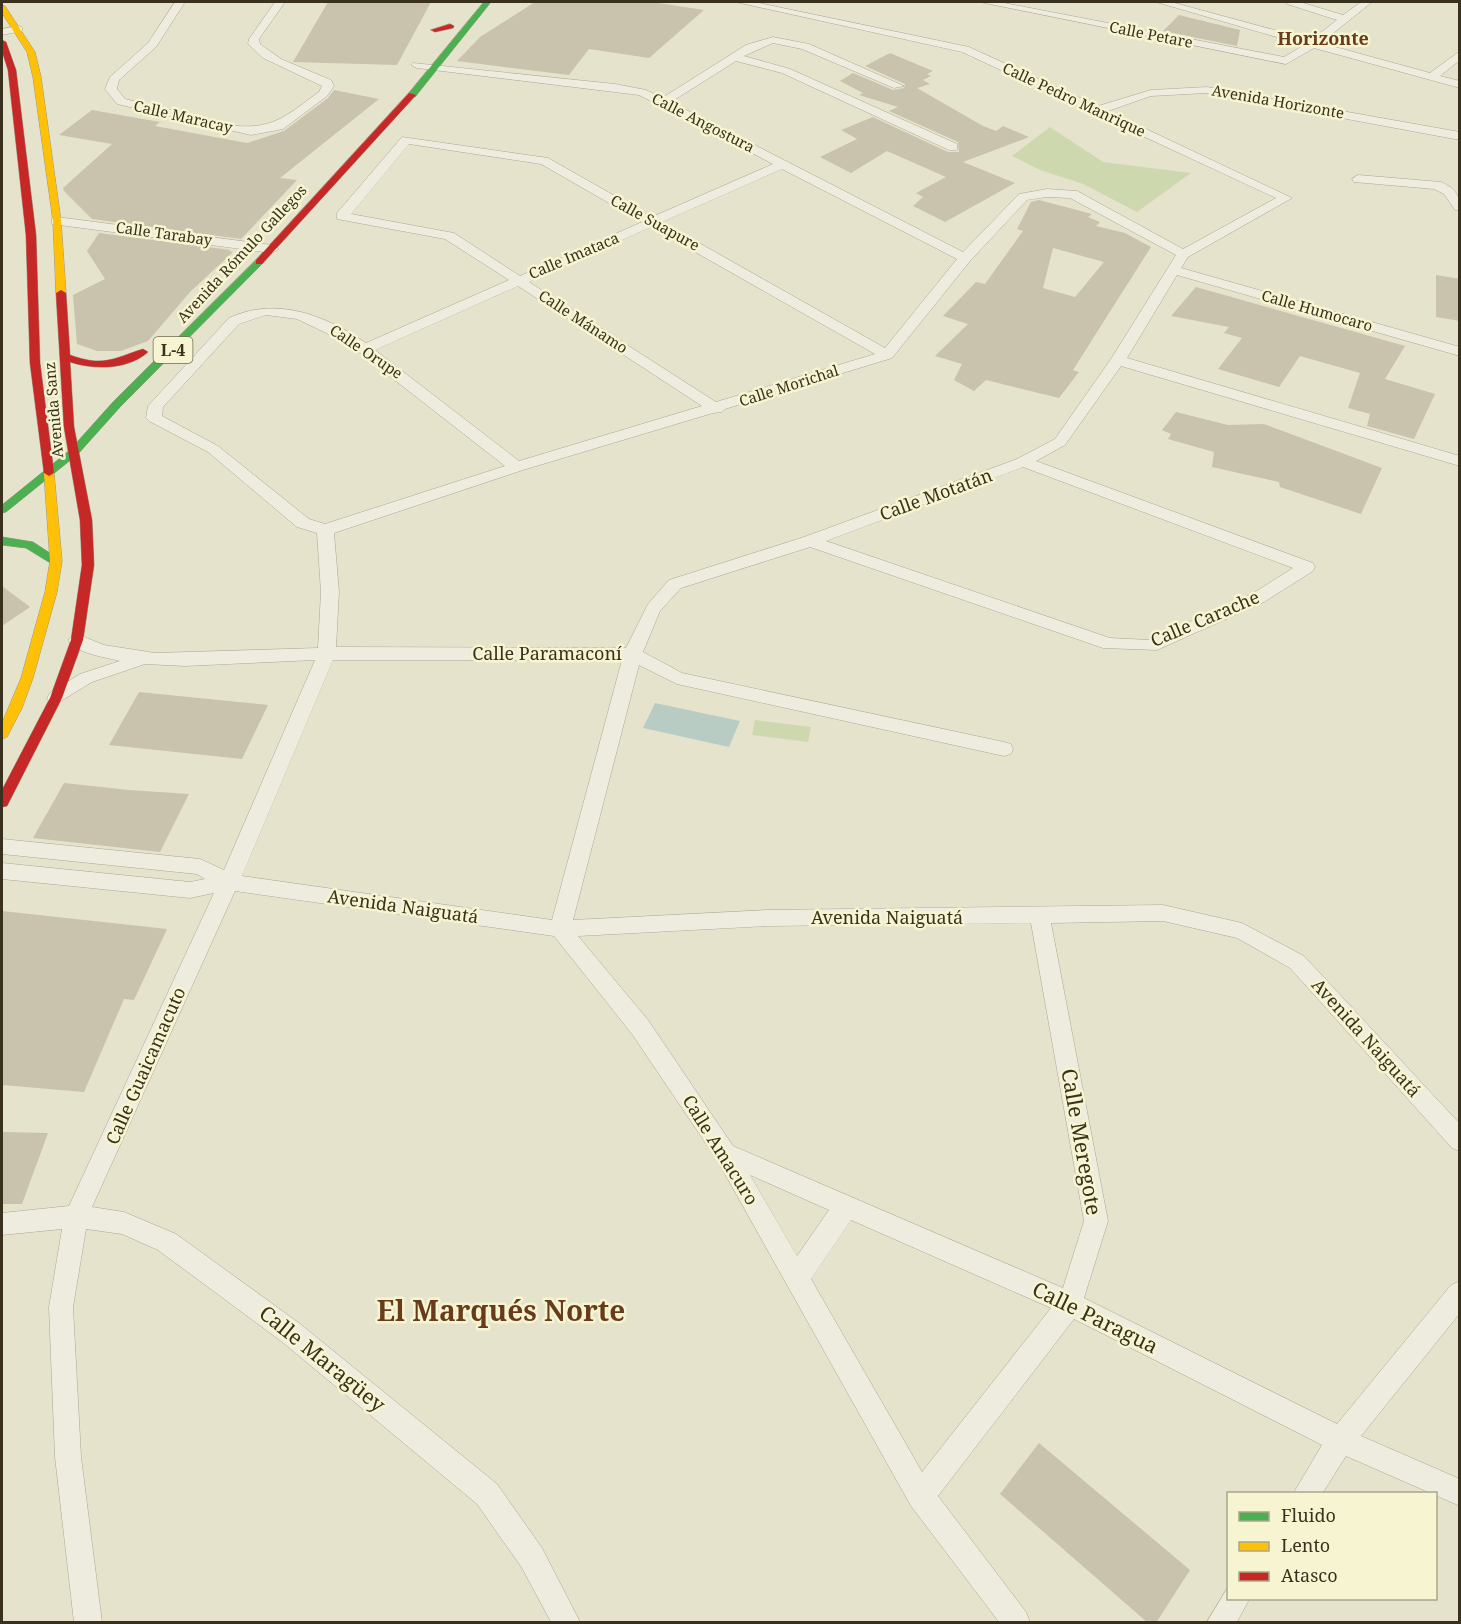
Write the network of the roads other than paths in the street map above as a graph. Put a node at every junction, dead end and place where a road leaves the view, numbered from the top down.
1 (180, 2) edge
2 (280, 2) edge
3 (487, 2) edge
4 (741, 2) edge
5 (985, 2) edge
6 (1161, 2) edge
7 (1291, 2) edge
8 (1367, 2) edge
9 (2, 8) edge
10 (1345, 19) junction
11 (18, 29) junction
12 (435, 30) dead end
13 (2, 32) edge
14 (2, 42) edge
15 (1313, 44) junction
16 (1460, 54) edge
17 (425, 55) junction
18 (736, 57) junction
19 (436, 68) junction
20 (1432, 77) junction
21 (404, 79) dead end
22 (1460, 85) edge
23 (898, 86) dead end
24 (663, 102) junction
25 (1098, 111) junction
26 (1460, 136) edge
27 (953, 147) dead end
28 (783, 164) junction
29 (1358, 179) dead end
30 (1460, 207) edge
31 (342, 216) joint
32 (57, 221) junction
33 (655, 222) junction
34 (264, 230) dead end
35 (249, 246) junction
36 (272, 249) junction
37 (1183, 254) junction
38 (964, 258) junction
39 (234, 262) dead end
40 (1175, 270) junction
41 (518, 280) junction
42 (365, 349) junction
43 (1460, 352) edge
44 (887, 355) junction
45 (66, 357) junction
46 (1118, 360) junction
47 (119, 376) dead end
48 (717, 409) junction
49 (82, 414) dead end
50 (69, 427) junction
51 (45, 450) junction
52 (75, 452) junction
53 (1460, 460) edge
54 (1023, 462) junction
55 (30, 465) dead end
56 (518, 467) junction
57 (48, 475) junction
58 (2, 510) edge
59 (325, 530) junction
60 (2, 541) edge
61 (810, 541) junction
62 (56, 561) junction
63 (77, 640) junction
64 (326, 654) junction
65 (633, 654) junction
66 (148, 660) junction
67 (56, 698) junction
68 (2, 734) edge
69 (1004, 749) dead end
70 (2, 802) edge
71 (2, 846) edge
72 (2, 871) edge
73 (229, 882) junction
74 (1040, 917) junction
75 (560, 929) junction
76 (1460, 1141) edge
77 (725, 1153) junction
78 (846, 1206) junction
79 (76, 1216) junction
80 (2, 1224) edge
81 (797, 1278) junction
82 (1460, 1293) edge
83 (1070, 1304) junction
84 (1341, 1440) junction
85 (1307, 1492) edge
86 (1460, 1493) edge
87 (921, 1496) junction
88 (1235, 1600) edge
89 (88, 1623) edge
90 (566, 1623) edge
91 (1016, 1623) edge
92 (1221, 1623) edge

1 - 2 street, Calle Maracay
3 - 19 street, Avenida Rómulo Gallegos / L-4
4 - 25 street, Calle Pedro Manrique
5 - 15 street, Calle Petare
6 - 15 street
7 - 10 street
8 - 10 street, Calle Petare
9 - 11 street, Avenida Sanz
10 - 15 street, Calle Petare
11 - 13 street
11 - 32 street, Avenida Sanz
12 - 17 street
14 - 51 street, Avenida Sanz
15 - 20 street
16 - 20 street
17 - 19 street, Calle Angostura
17 - 21 street
18 - 23 street
18 - 24 street
18 - 27 street
19 - 24 street, Calle Angostura
19 - 36 street, Avenida Rómulo Gallegos / L-4
20 - 22 street
24 - 28 street, Calle Angostura
25 - 26 street, Avenida Horizonte
25 - 37 street, Calle Pedro Manrique
28 - 33 street, Calle Imataca
28 - 38 street, Calle Angostura
29 - 30 street
31 - 33 street, Calle Suapure
31 - 41 street, Calle Mánamo
32 - 35 street, Calle Tarabay
32 - 45 street, Avenida Sanz
33 - 41 street, Calle Imataca
33 - 44 street, Calle Suapure
34 - 35 street, Avenida Rómulo Gallegos
35 - 36 street, Calle Tarabay
35 - 39 street, Avenida Rómulo Gallegos
36 - 52 street, Avenida Rómulo Gallegos / L-4
37 - 38 street
37 - 40 street, Calle Motatán
38 - 44 street
40 - 43 street, Calle Humocaro
40 - 46 street, Calle Motatán
41 - 42 street, Calle Imataca
41 - 48 street, Calle Mánamo
42 - 56 street, Calle Orupe
42 - 59 street, Calle Orupe
44 - 48 street, Calle Morichal
45 - 47 street, L-4
45 - 50 street, Avenida Sanz
46 - 53 street
46 - 54 street, Calle Motatán
48 - 56 street, Calle Morichal
49 - 50 street
50 - 51 street
50 - 52 street, Avenida Sanz
51 - 55 street
51 - 57 street, Avenida Sanz
52 - 57 street, Avenida Rómulo Gallegos / L-4
52 - 63 street, Avenida Sanz
54 - 61 street, Calle Motatán
54 - 61 street, Calle Carache
56 - 59 street, Calle Morichal
57 - 58 street, Avenida Rómulo Gallegos / L-4
57 - 62 street, Avenida Sanz
59 - 64 street, Calle Guaicamacuto
60 - 62 street
61 - 65 street, Calle Motatán
62 - 68 street, Avenida Sanz
63 - 66 street, Calle Paramaconí
63 - 67 street, Avenida Sanz
64 - 65 street, Calle Paramaconí
64 - 66 street, Calle Paramaconí
64 - 73 street, Calle Guaicamacuto
65 - 69 street, Calle Paramaconí
65 - 75 street
66 - 67 street, Calle Paramaconí
67 - 70 street, Avenida Sanz
71 - 73 street, Avenida Naiguatá
72 - 73 street, Avenida Naiguatá
73 - 75 street, Avenida Naiguatá
73 - 79 street, Calle Guaicamacuto
74 - 75 street, Avenida Naiguatá
74 - 76 street, Avenida Naiguatá
74 - 83 street, Calle Meregote
75 - 77 street, Calle Amacuro
77 - 78 street, Calle Paragua
77 - 81 street, Calle Amacuro
78 - 81 street
78 - 83 street, Calle Paragua
79 - 80 street, Calle Maragüey
79 - 89 street, Calle Guaicamacuto
79 - 90 street, Calle Maragüey
81 - 87 street, Calle Amacuro
82 - 84 street
83 - 84 street, Calle Paragua
83 - 87 street, Calle Meregote
84 - 85 street
84 - 86 street, Calle Paragua
87 - 91 street, Calle Amacuro
88 - 92 street

